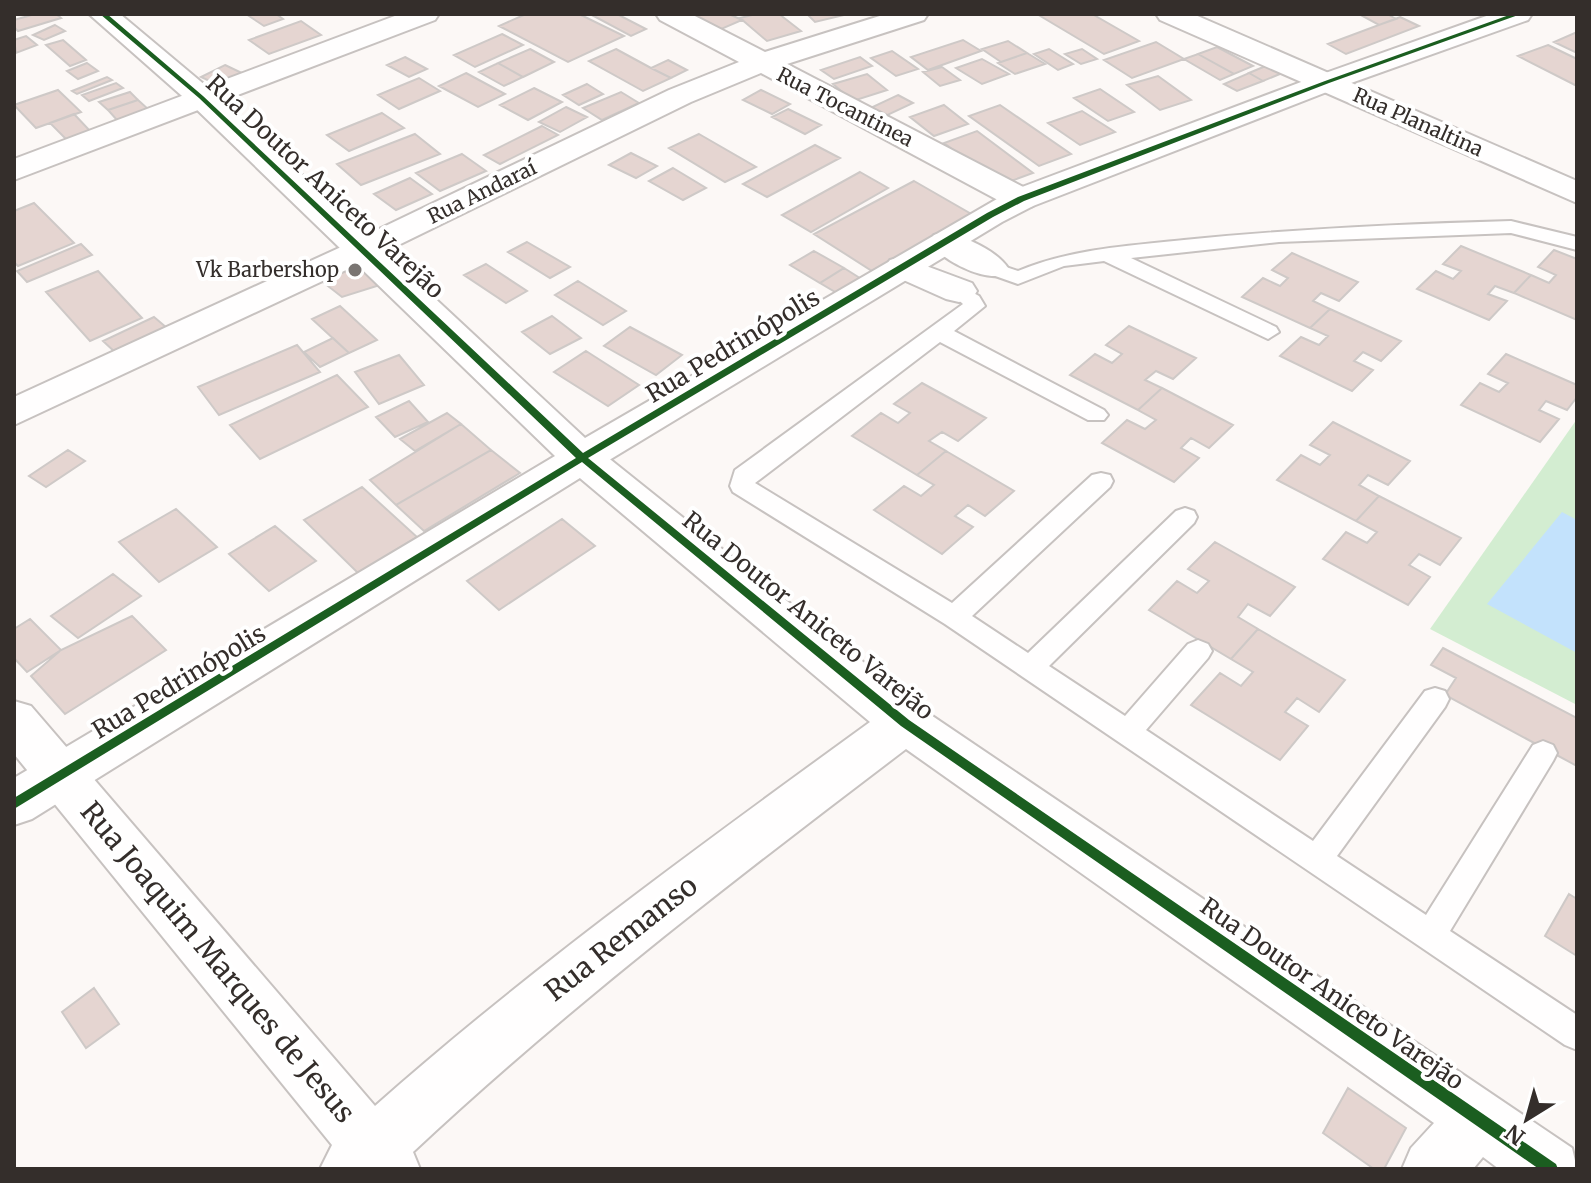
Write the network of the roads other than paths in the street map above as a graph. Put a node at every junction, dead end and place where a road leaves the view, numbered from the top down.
1 (103, 14) edge
2 (425, 14) edge
3 (670, 14) edge
4 (914, 14) edge
5 (1170, 14) edge
6 (1518, 14) edge
7 (761, 63) junction
8 (1327, 82) junction
9 (201, 97) junction
10 (14, 170) edge
11 (1577, 193) edge
12 (1021, 199) junction
13 (946, 242) junction
14 (1577, 244) edge
15 (364, 249) junction
16 (1108, 254) junction
17 (902, 267) junction
18 (991, 268) joint
19 (959, 291) joint
20 (1268, 332) dead end
21 (940, 333) junction
22 (14, 412) edge
23 (1096, 415) dead end
24 (582, 458) junction
25 (1101, 481) dead end
26 (1185, 517) dead end
27 (954, 617) junction
28 (1198, 651) dead end
29 (1030, 668) junction
30 (1435, 699) dead end
31 (14, 720) edge
32 (905, 723) junction
33 (1127, 733) junction
34 (1543, 753) dead end
35 (62, 777) junction
36 (14, 804) edge
37 (1317, 860) junction
38 (1430, 936) junction
39 (1577, 1034) edge
40 (1478, 1119) junction
41 (371, 1162) edge
42 (1432, 1169) edge
43 (1551, 1169) edge

1 - 9 street, Rua Doutor Aniceto Varejão
2 - 9 street
3 - 7 street, Rua Tocantinea
4 - 7 street, Rua Andaraí
5 - 8 street, Rua Planaltina
6 - 8 street, Rua Pedrinópolis
7 - 12 street, Rua Tocantinea
7 - 15 street, Rua Andaraí
8 - 11 street, Rua Planaltina
8 - 12 street, Rua Pedrinópolis
9 - 10 street
9 - 15 street, Rua Doutor Aniceto Varejão
12 - 13 street, Rua Pedrinópolis
13 - 17 street, Rua Pedrinópolis
13 - 18 street
14 - 16 lane
15 - 22 street, Rua Andaraí
15 - 24 street, Rua Doutor Aniceto Varejão
16 - 18 lane
16 - 20 lane
17 - 19 street
17 - 24 street, Rua Pedrinópolis
19 - 21 lane
21 - 23 lane
21 - 27 lane
24 - 32 street, Rua Doutor Aniceto Varejão
24 - 35 street, Rua Pedrinópolis
25 - 27 lane
26 - 29 lane
27 - 29 lane
28 - 33 lane
29 - 33 lane
30 - 37 lane
31 - 35 street, Rua Joaquim Marques de Jesus
32 - 40 street, Rua Doutor Aniceto Varejão
32 - 41 street, Rua Remanso
33 - 37 lane
34 - 38 lane
35 - 36 street, Rua Pedrinópolis
35 - 41 street, Rua Joaquim Marques de Jesus
37 - 38 lane
38 - 39 lane
40 - 42 street
40 - 43 street, Rua Doutor Aniceto Varejão

